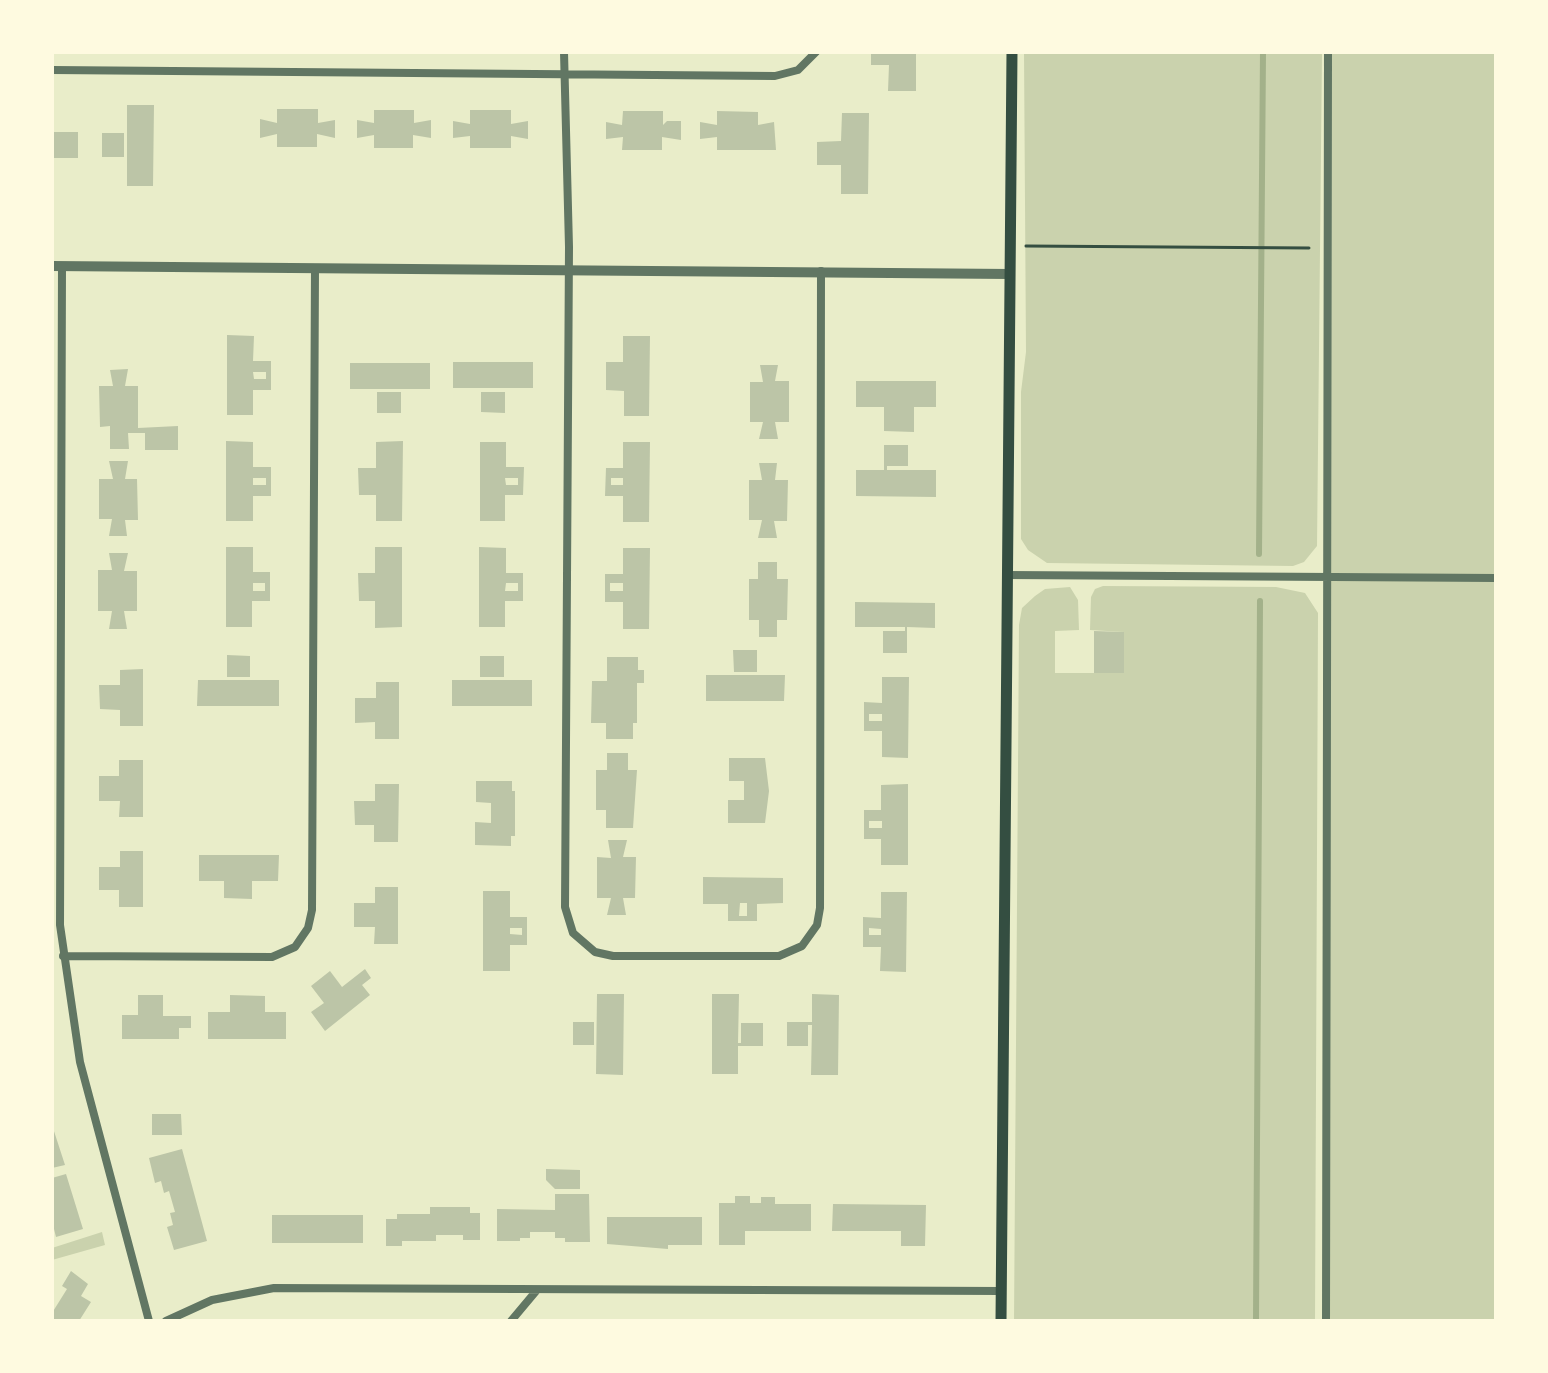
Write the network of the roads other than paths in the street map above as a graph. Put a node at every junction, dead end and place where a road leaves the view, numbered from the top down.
1 (564, 52) edge
2 (1012, 52) edge
3 (1328, 52) edge
4 (815, 53) edge
5 (52, 70) edge
6 (566, 75) junction
7 (57, 266) edge
8 (315, 268) junction
9 (568, 270) junction
10 (821, 271) junction
11 (1010, 274) junction
12 (1007, 575) junction
13 (1327, 578) junction
14 (1496, 578) edge
15 (63, 956) junction
16 (537, 1290) junction
17 (1001, 1291) junction
18 (149, 1321) edge
19 (166, 1321) edge
20 (511, 1321) edge
21 (1001, 1321) edge
22 (1326, 1321) edge

1 - 6 street
2 - 11 main road
3 - 13 street
4 - 6 street
5 - 6 street
6 - 9 street
7 - 8 street
7 - 15 street
8 - 9 street
8 - 15 street
9 - 10 street
9 - 10 street
10 - 11 street
11 - 12 main road
12 - 13 street
12 - 17 main road
13 - 14 street
13 - 22 street
15 - 18 street
16 - 17 street
16 - 19 street
16 - 20 street
17 - 21 main road

